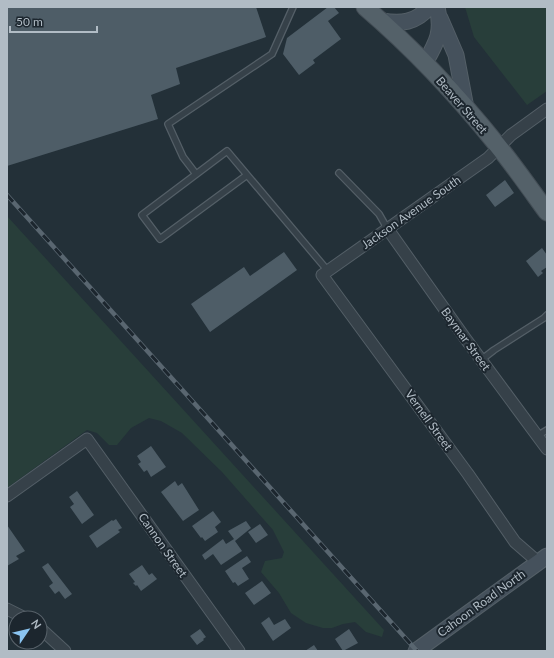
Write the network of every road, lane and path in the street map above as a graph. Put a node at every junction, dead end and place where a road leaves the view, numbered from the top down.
1 (293, 7) edge
2 (365, 7) edge
3 (429, 7) edge
4 (439, 13) edge
5 (382, 21) junction
6 (425, 63) junction
7 (466, 108) junction
8 (547, 109) edge
9 (499, 147) junction
10 (339, 172) dead end
11 (196, 174) junction
12 (247, 175) junction
13 (547, 212) edge
14 (387, 228) junction
15 (325, 273) junction
16 (547, 315) edge
17 (481, 360) junction
18 (547, 430) edge
19 (537, 436) junction
20 (547, 449) edge
21 (7, 496) edge
22 (542, 559) edge
23 (48, 635) edge
24 (65, 651) edge
25 (239, 651) edge
26 (416, 651) edge

1 - 11 lane
2 - 5 main road, Beaver Street
3 - 5 main road
4 - 6 main road
4 - 7 main road
5 - 6 main road, Beaver Street
6 - 7 main road, Beaver Street
7 - 9 main road, Beaver Street
8 - 9 street, Jackson Avenue South
9 - 13 main road, Beaver Street
9 - 14 street, Jackson Avenue South
10 - 14 lane
11 - 12 lane
11 - 12 lane
12 - 15 lane
14 - 15 street, Jackson Avenue South
14 - 17 street, Baymar Street
15 - 22 street, Vernell Street
16 - 17 lane
17 - 19 street, Baymar Street
18 - 19 lane
19 - 20 street, Baymar Street
21 - 25 street, Cannon Street
22 - 26 main road, Cahoon Road North
23 - 24 street

